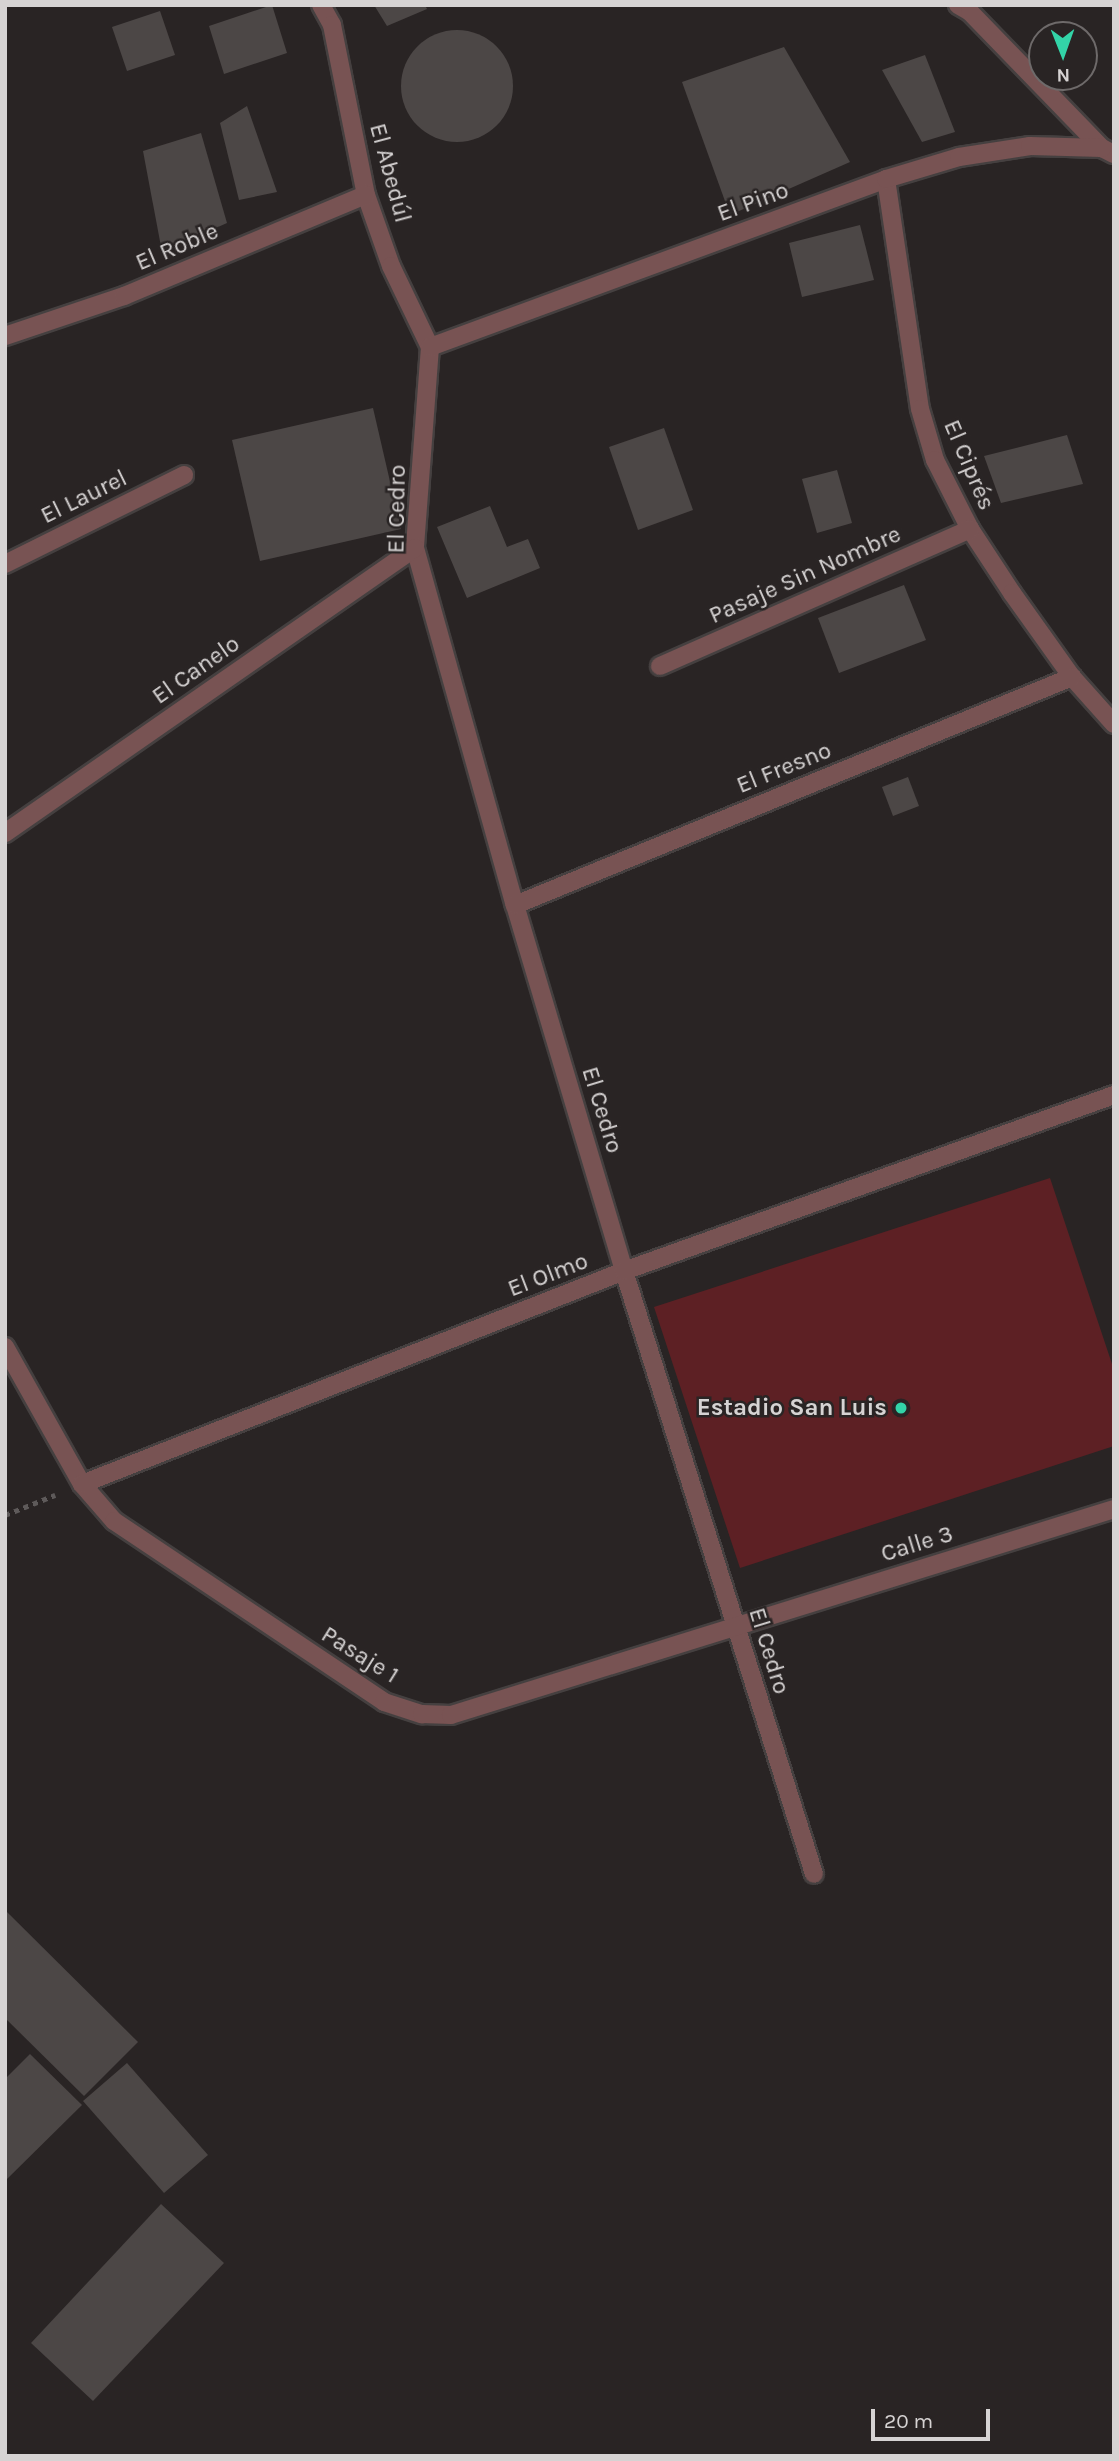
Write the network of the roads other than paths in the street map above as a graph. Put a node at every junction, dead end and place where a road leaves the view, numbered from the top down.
1 (321, 5) edge
2 (958, 5) edge
3 (1108, 151) edge
4 (886, 179) junction
5 (366, 195) junction
6 (5, 336) edge
7 (430, 347) junction
8 (184, 475) dead end
9 (970, 529) junction
10 (415, 548) junction
11 (5, 564) edge
12 (660, 666) dead end
13 (1072, 677) junction
14 (1114, 724) edge
15 (5, 833) edge
16 (515, 905) junction
17 (1114, 1095) edge
18 (624, 1271) junction
19 (5, 1347) edge
20 (82, 1484) junction
21 (1114, 1509) edge
22 (735, 1625) junction
23 (814, 1874) dead end

1 - 5 street, El Abedúl
2 - 3 street
3 - 4 street, El Pino
4 - 7 street, El Pino
4 - 9 street, El Ciprés
5 - 6 street, El Roble
5 - 7 street, El Abedúl
7 - 10 street, El Cedro
8 - 11 street, El Laurel
9 - 12 street, Pasaje Sin Nombre
9 - 13 street, El Ciprés
10 - 15 street, El Canelo
10 - 16 street, El Cedro
13 - 14 street, El Ciprés
13 - 16 street, El Fresno
16 - 18 street, El Cedro
17 - 18 street, El Olmo
18 - 20 street, El Olmo
18 - 22 street, El Cedro
19 - 20 street, Pasaje 1
20 - 22 street, Pasaje 1
21 - 22 street, Calle 3
22 - 23 street, El Cedro

